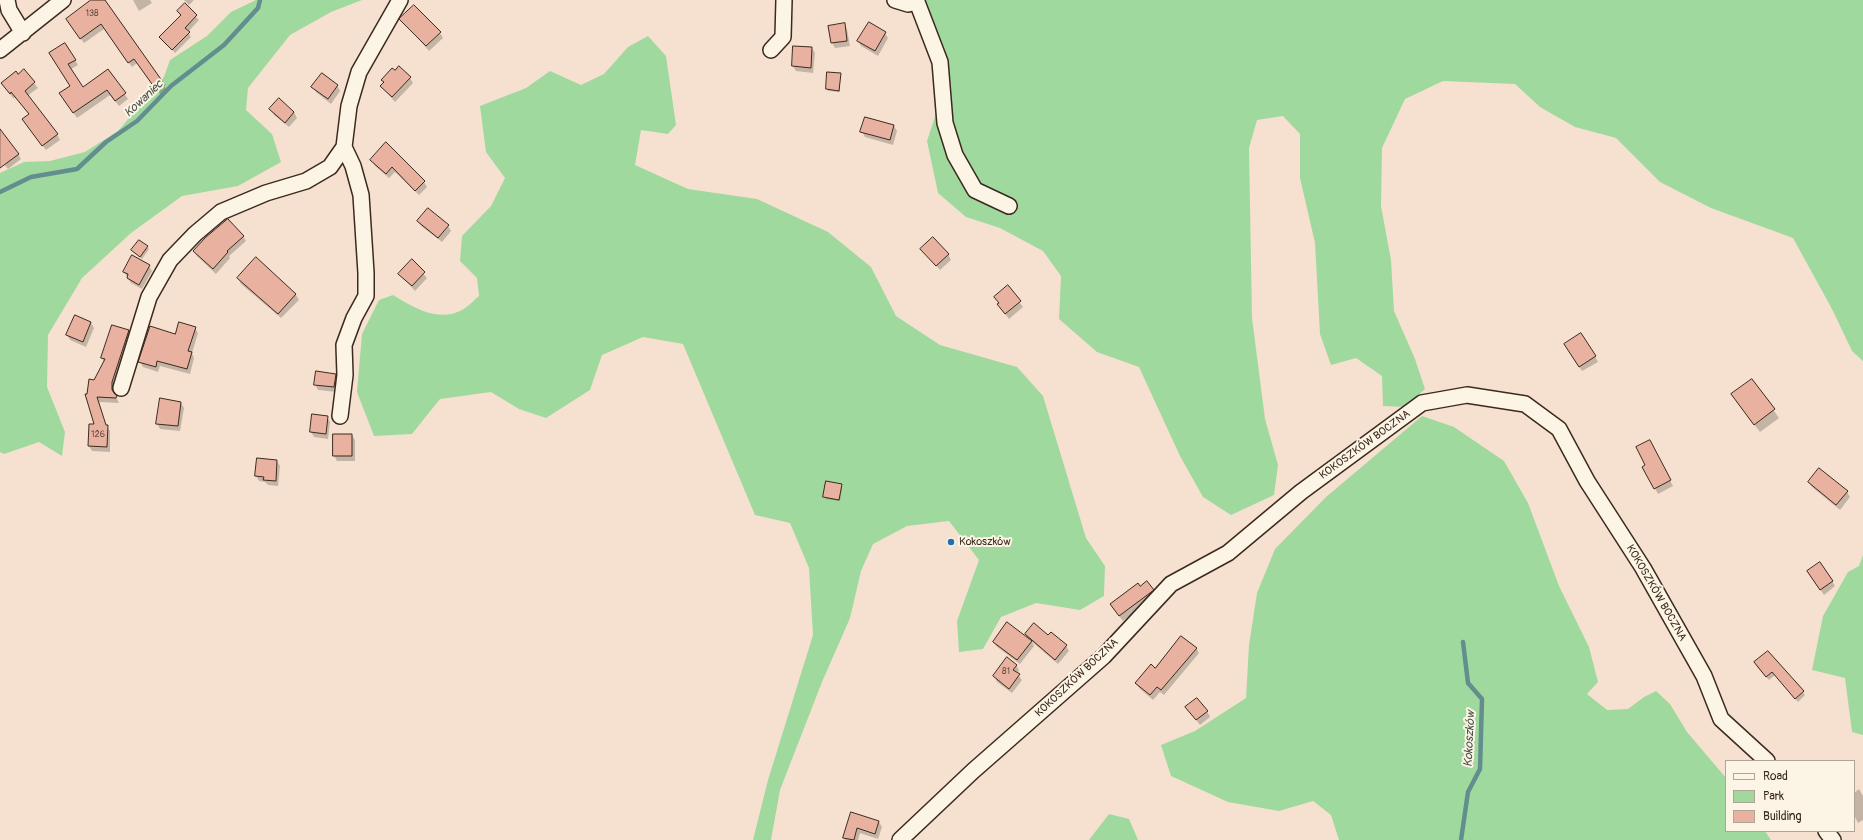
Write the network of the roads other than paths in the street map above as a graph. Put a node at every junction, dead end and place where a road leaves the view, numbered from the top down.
1 (7, 0) edge
2 (63, 0) edge
3 (400, 0) edge
4 (784, 0) edge
5 (895, 0) edge
6 (917, 1) edge
7 (23, 32) junction
8 (0, 50) edge
9 (771, 50) dead end
10 (344, 147) junction
11 (1009, 206) dead end
12 (121, 388) dead end
13 (340, 416) dead end
14 (1767, 760) edge
15 (1827, 832) edge
16 (900, 840) edge
17 (1833, 840) edge

1 - 7 street
2 - 7 street
3 - 10 street
4 - 9 street
5 - 6 street
6 - 11 street
7 - 8 street
10 - 12 street
10 - 13 street
14 - 16 street, KOKOSZKÓW BOCZNA
15 - 17 street

